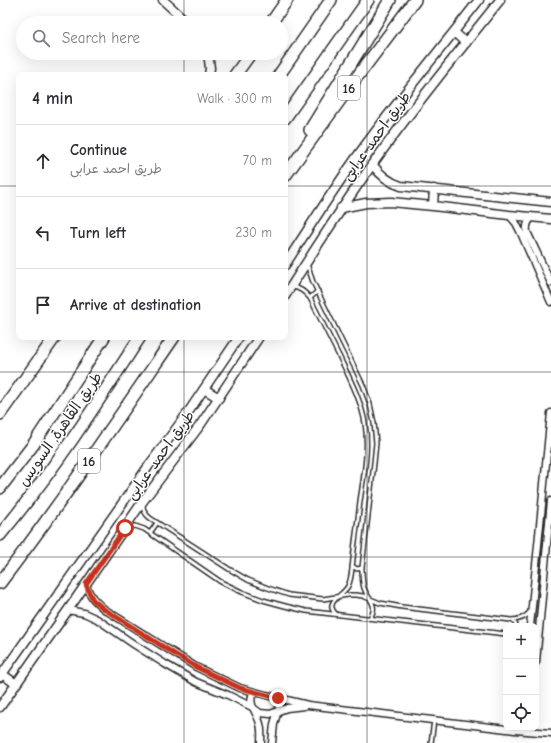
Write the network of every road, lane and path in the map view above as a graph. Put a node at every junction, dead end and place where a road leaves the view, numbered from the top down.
1 (163, 0) edge
2 (287, 0) edge
3 (331, 0) edge
4 (368, 0) edge
5 (390, 0) edge
6 (415, 0) edge
7 (479, 0) edge
8 (500, 0) edge
9 (180, 16) edge
10 (276, 16) edge
11 (454, 32) junction
12 (466, 43) junction
13 (209, 60) edge
14 (245, 60) edge
15 (209, 72) edge
16 (237, 72) edge
17 (281, 72) edge
18 (288, 114) edge
19 (372, 164) junction
20 (288, 171) edge
21 (288, 172) edge
22 (434, 189) junction
23 (551, 202) edge
24 (433, 206) junction
25 (341, 208) junction
26 (509, 215) junction
27 (532, 217) junction
28 (551, 219) edge
29 (288, 260) edge
30 (307, 262) junction
31 (551, 282) edge
32 (291, 287) junction
33 (318, 291) junction
34 (288, 292) edge
35 (310, 298) junction
36 (551, 302) edge
37 (52, 340) edge
38 (102, 340) edge
39 (138, 340) edge
40 (172, 340) edge
41 (237, 340) edge
42 (257, 340) edge
43 (204, 389) junction
44 (219, 398) junction
45 (551, 413) edge
46 (0, 414) edge
47 (0, 488) edge
48 (143, 501) junction
49 (551, 501) edge
50 (157, 523) junction
51 (125, 528) junction
52 (150, 533) junction
53 (0, 535) edge
54 (352, 566) junction
55 (362, 568) junction
56 (0, 583) edge
57 (86, 584) junction
58 (338, 597) junction
59 (370, 599) junction
60 (104, 609) junction
61 (68, 610) junction
62 (532, 610) junction
63 (336, 614) junction
64 (370, 618) junction
65 (97, 620) junction
66 (511, 620) junction
67 (515, 623) edge
68 (530, 623) edge
69 (503, 634) edge
70 (536, 659) edge
71 (1, 675) edge
72 (16, 684) junction
73 (254, 692) junction
74 (278, 698) junction
75 (308, 705) junction
76 (0, 707) edge
77 (252, 707) junction
78 (278, 712) junction
79 (434, 720) junction
80 (503, 728) edge
81 (539, 731) edge
82 (551, 733) edge
83 (261, 743) edge
84 (272, 743) edge
85 (431, 743) edge

1 - 9 street
2 - 10 highway
3 - 17 highway
4 - 18 highway, 16
5 - 20 highway
6 - 21 highway, 16
7 - 11 street, طريق احمد عرابى
8 - 12 street, طريق احمد عرابى
11 - 12 street
11 - 29 street, طريق احمد عرابى
12 - 19 street, طريق احمد عرابى
13 - 15 street
14 - 16 highway
19 - 22 street
19 - 25 street, طريق احمد عرابى
22 - 23 street
22 - 24 street
24 - 25 street
24 - 26 street
25 - 30 street, طريق احمد عرابى
26 - 27 street
26 - 36 street
27 - 28 street
27 - 31 street
30 - 32 street, طريق احمد عرابى
30 - 33 lane
32 - 34 street, طريق احمد عرابى
32 - 35 lane
33 - 35 lane
33 - 55 lane
35 - 54 lane
37 - 46 highway
38 - 47 highway, طريق القاهرة, السويس
39 - 53 highway, طريق القاهرة, السويس / 16
40 - 56 highway, 16
41 - 43 street, طريق احمد عرابى
42 - 44 street, طريق احمد عرابى
43 - 44 street
43 - 71 street, طريق احمد عرابى
44 - 48 street, طريق احمد عرابى
45 - 62 street
48 - 50 lane
48 - 51 street, طريق احمد عرابى
49 - 70 street
50 - 52 lane
50 - 58 lane
51 - 52 lane
51 - 57 street, طريق احمد عرابى
52 - 63 lane
54 - 55 lane
54 - 58 lane
55 - 59 lane
57 - 60 street
57 - 61 street, طريق احمد عرابى
58 - 59 lane
58 - 63 lane
59 - 64 lane
59 - 66 lane
60 - 65 street
60 - 73 street
61 - 65 street
61 - 72 street, طريق احمد عرابى
62 - 66 lane
62 - 68 street
63 - 64 lane
64 - 69 lane
65 - 77 street
66 - 67 lane
71 - 72 street
72 - 76 street, طريق احمد عرابى
73 - 74 street
73 - 77 street
74 - 75 street
74 - 78 street
75 - 78 street
75 - 79 street
77 - 78 street
77 - 83 street
78 - 84 street
79 - 80 street
79 - 85 lane
81 - 82 street

